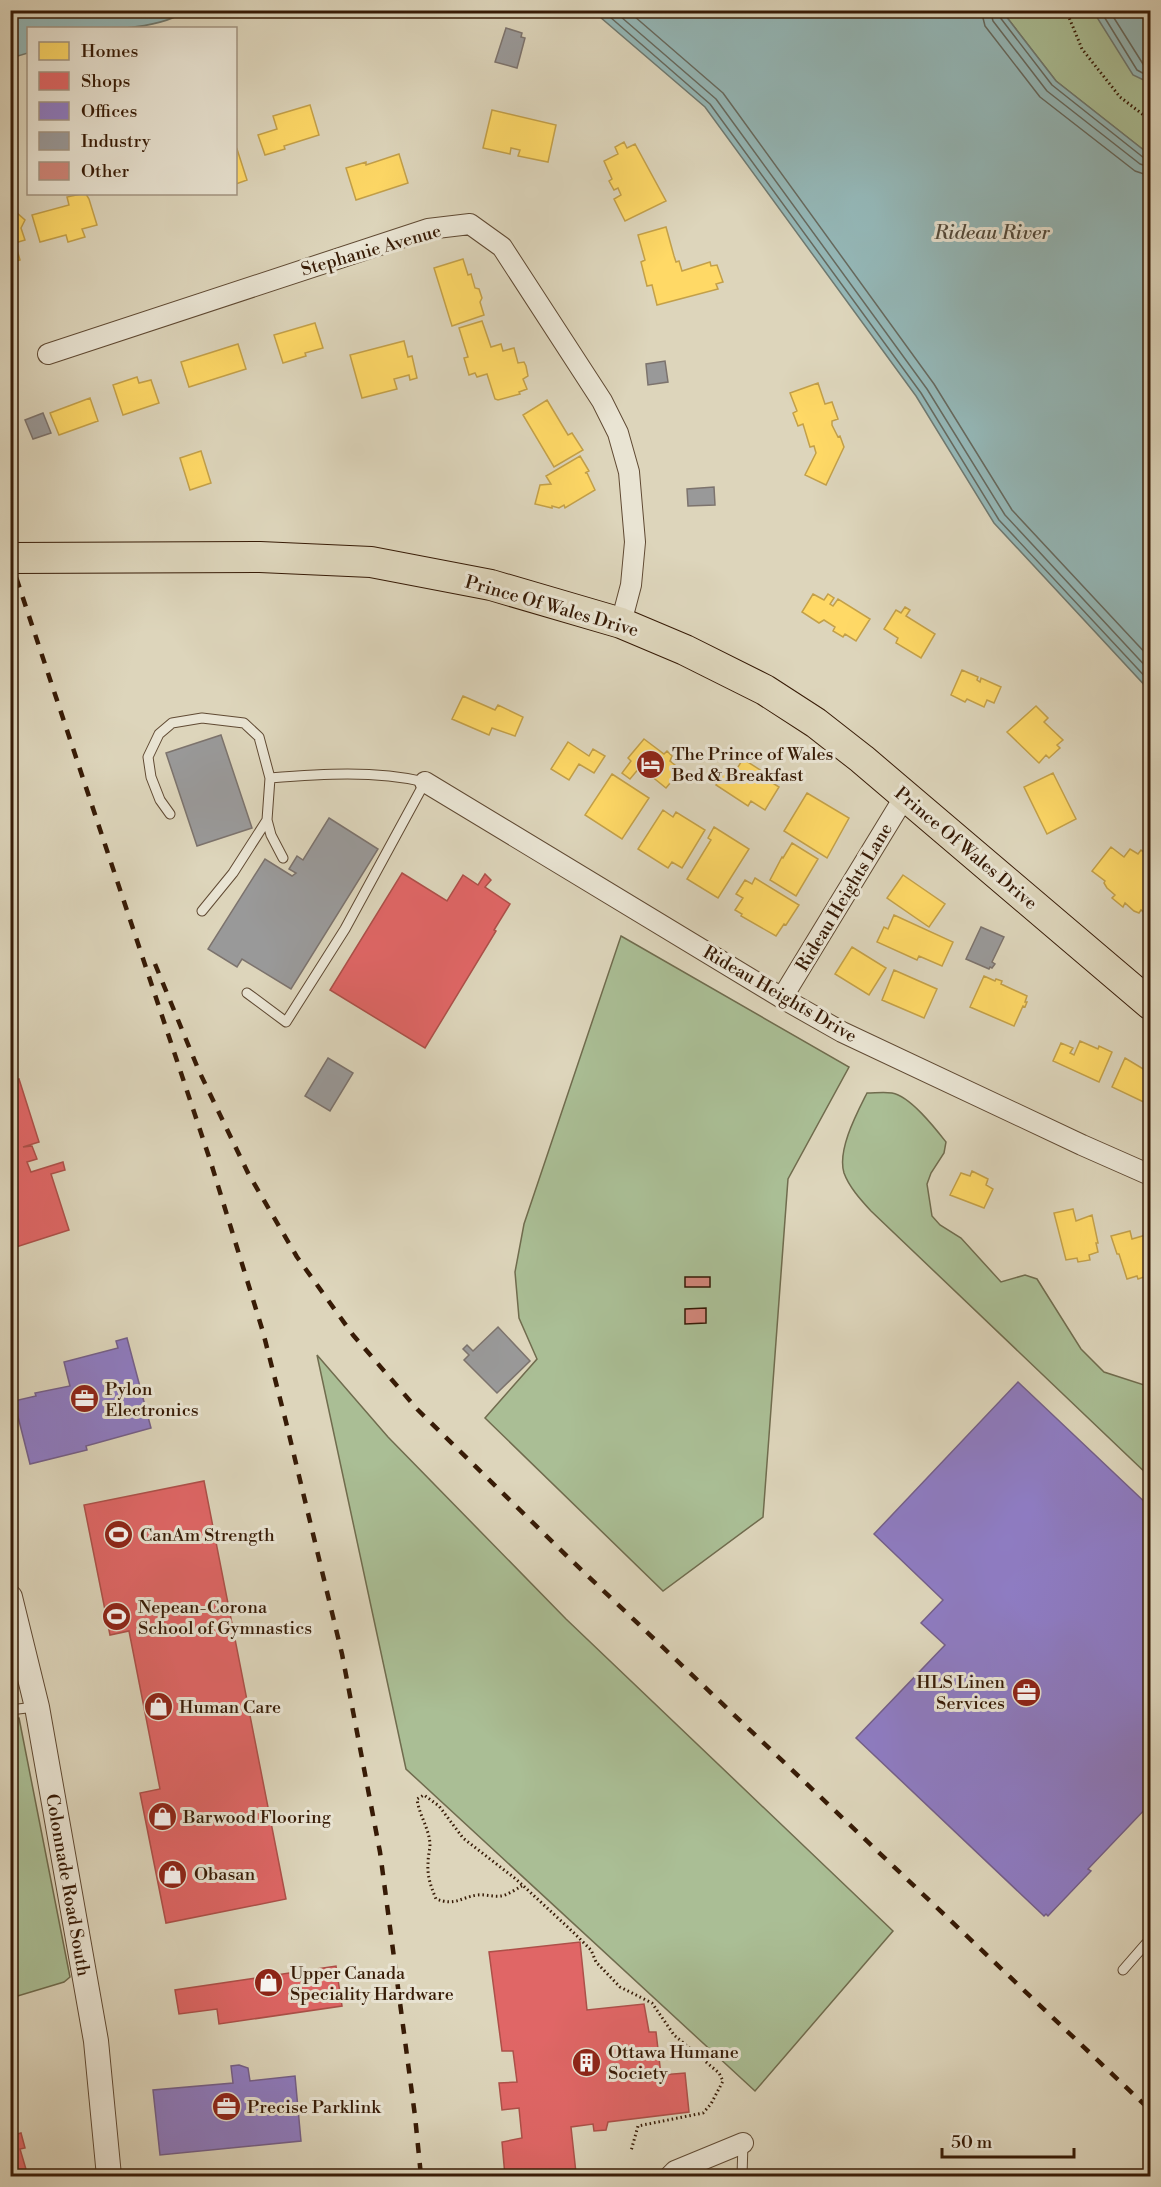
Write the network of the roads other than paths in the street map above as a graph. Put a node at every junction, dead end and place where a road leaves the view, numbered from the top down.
1 (48, 354) dead end
2 (10, 558) edge
3 (621, 623) junction
4 (270, 778) junction
5 (425, 782) junction
6 (905, 796) junction
7 (171, 814) dead end
8 (267, 820) junction
9 (283, 858) dead end
10 (202, 911) dead end
11 (247, 993) dead end
12 (782, 998) junction
13 (1150, 1004) edge
14 (1150, 1175) edge
15 (10, 1596) edge
16 (20, 1672) edge
17 (37, 1707) junction
18 (10, 1710) edge
19 (1150, 1939) edge
20 (1123, 1970) dead end
21 (743, 2143) joint
22 (109, 2176) edge
23 (670, 2176) edge
24 (741, 2176) edge

1 - 3 street, Stephanie Avenue
2 - 3 main road, Prince Of Wales Drive
3 - 6 main road, Prince Of Wales Drive
4 - 5 lane
4 - 7 lane
4 - 8 lane
5 - 11 lane
5 - 12 street, Rideau Heights Drive
6 - 12 street, Rideau Heights Lane
6 - 13 main road, Prince Of Wales Drive
8 - 9 lane
8 - 10 lane
12 - 14 street, Rideau Heights Drive
15 - 16 street, Colonnade Road South
16 - 17 street, Colonnade Road South
17 - 18 lane
17 - 22 street, Colonnade Road South
19 - 20 lane
21 - 23 street
21 - 24 lane

